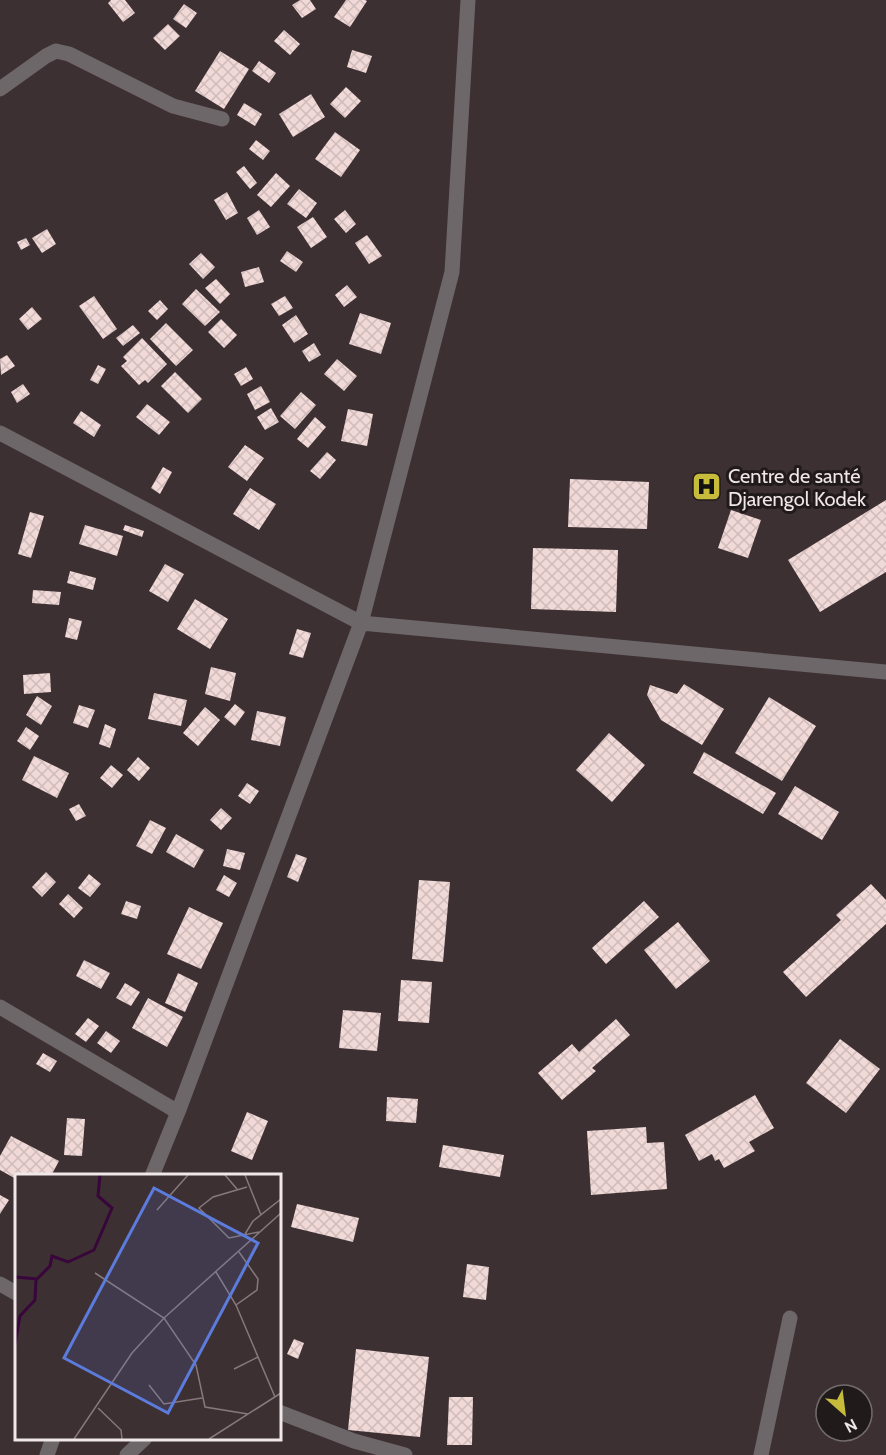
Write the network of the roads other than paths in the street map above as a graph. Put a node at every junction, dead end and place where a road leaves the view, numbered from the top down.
1 (468, 0) edge
2 (0, 89) edge
3 (222, 119) dead end
4 (0, 434) edge
5 (361, 623) junction
6 (886, 672) edge
7 (0, 1007) edge
8 (178, 1112) junction
9 (153, 1174) edge
10 (0, 1284) edge
11 (15, 1292) edge
12 (790, 1318) dead end
13 (280, 1412) edge
14 (52, 1440) edge
15 (143, 1440) edge
16 (47, 1455) edge
17 (128, 1455) edge
18 (405, 1455) edge
19 (761, 1455) edge

1 - 5 street
2 - 3 street
4 - 5 street
5 - 6 street
5 - 8 street
7 - 8 street
8 - 9 street
10 - 11 street
12 - 19 street
13 - 18 street
14 - 16 street
15 - 17 street

